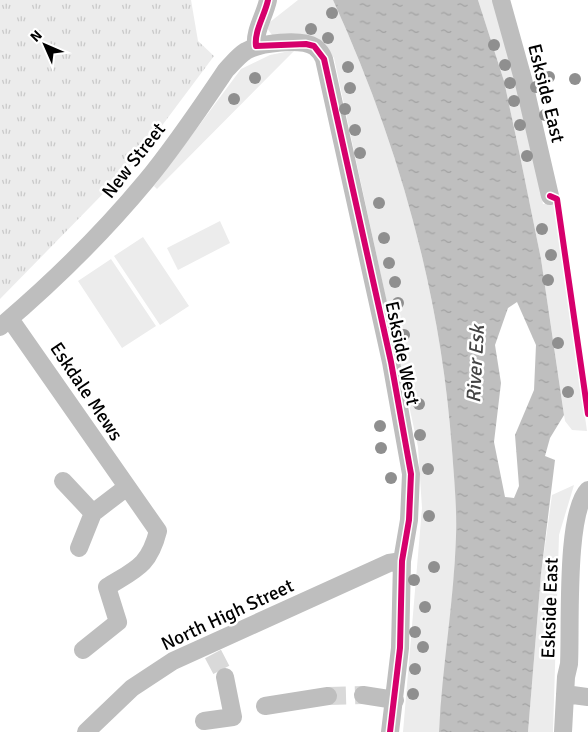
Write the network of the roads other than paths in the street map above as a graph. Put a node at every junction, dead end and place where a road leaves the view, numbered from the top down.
1 (268, 0) edge
2 (502, 0) edge
3 (256, 46) junction
4 (550, 196) dead end
5 (5, 323) edge
6 (63, 481) dead end
7 (127, 487) junction
8 (588, 490) edge
9 (93, 513) junction
10 (79, 548) dead end
11 (402, 561) junction
12 (83, 650) dead end
13 (225, 678) tunnel mouth
14 (565, 694) junction
15 (363, 695) tunnel mouth
16 (328, 696) tunnel mouth
17 (588, 697) edge
18 (395, 700) junction
19 (265, 706) dead end
20 (204, 721) dead end
21 (86, 732) edge
22 (390, 732) edge
23 (564, 732) edge

1 - 3 street
2 - 4 street, Eskside East
3 - 5 street, New Street
3 - 11 street, Eskside West
5 - 7 street, Eskdale Mews
6 - 9 street
7 - 9 street
7 - 12 street, Eskdale Mews
8 - 14 street, Eskside East
9 - 10 street
11 - 18 street, Eskside West
11 - 21 street, North High Street
13 - 20 street
14 - 17 street
14 - 23 street, Eskside East
15 - 18 street
16 - 19 street
18 - 22 street, Eskside West

